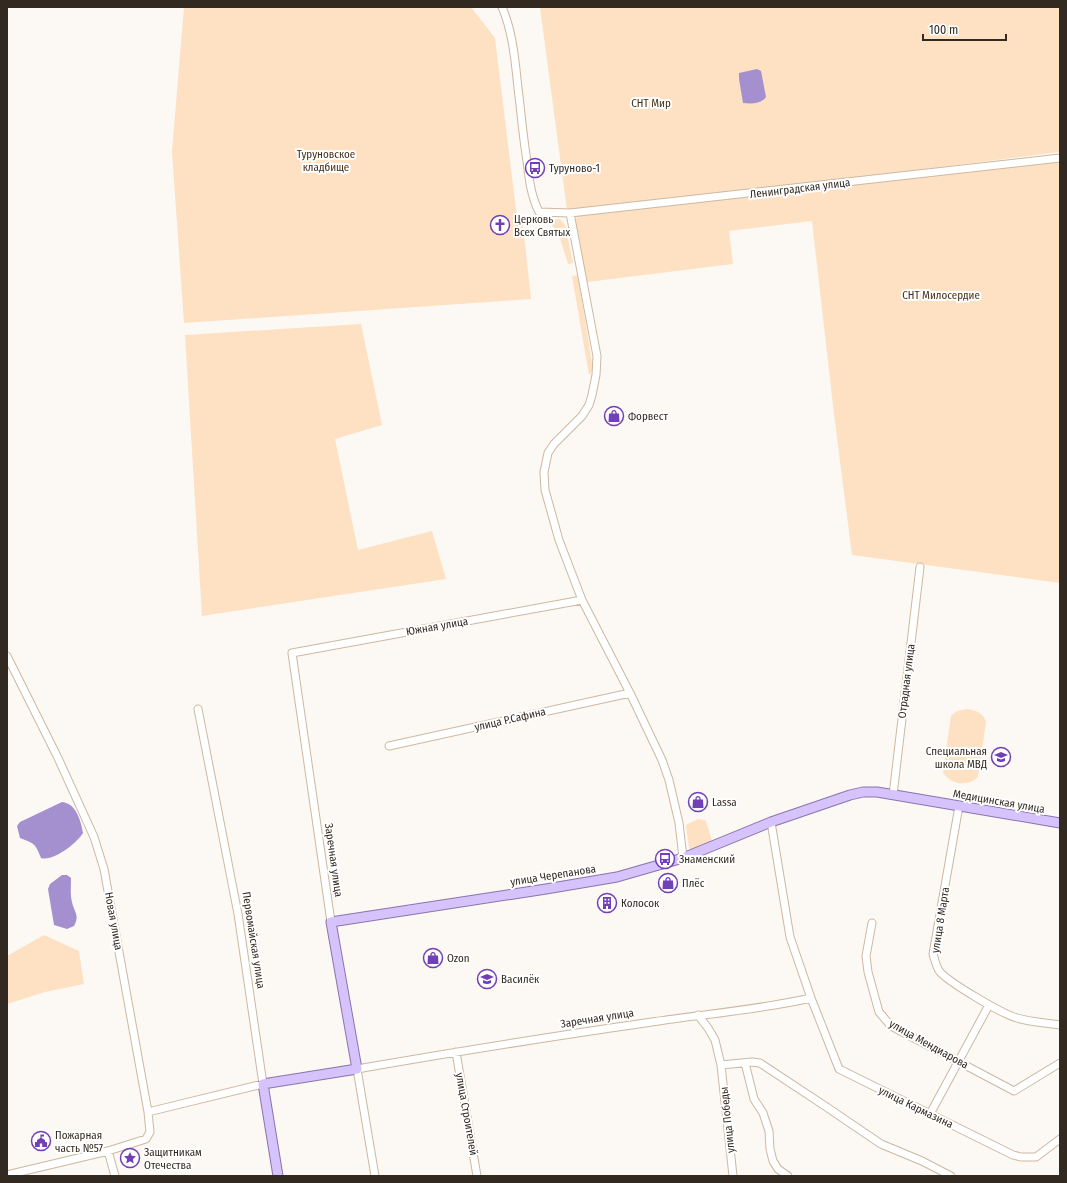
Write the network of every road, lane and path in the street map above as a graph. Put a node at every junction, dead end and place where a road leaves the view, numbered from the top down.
1 (502, 7) edge
2 (1060, 158) edge
3 (570, 213) junction
4 (920, 567) dead end
5 (582, 600) junction
6 (292, 653) joint
7 (7, 656) edge
8 (630, 693) junction
9 (198, 709) dead end
10 (390, 746) dead end
11 (893, 795) junction
12 (933, 802) joint
13 (959, 806) junction
14 (771, 822) junction
15 (1060, 823) edge
16 (683, 858) junction
17 (331, 922) junction
18 (872, 923) dead end
19 (811, 998) junction
20 (989, 1005) junction
21 (698, 1015) junction
22 (1060, 1025) edge
23 (456, 1052) junction
24 (958, 1062) junction
25 (745, 1063) junction
26 (1060, 1063) edge
27 (721, 1065) junction
28 (357, 1069) junction
29 (264, 1084) junction
30 (148, 1112) junction
31 (930, 1114) junction
32 (1060, 1139) edge
33 (108, 1151) junction
34 (7, 1175) edge
35 (115, 1176) edge
36 (278, 1176) edge
37 (375, 1176) edge
38 (477, 1176) edge
39 (733, 1176) edge
40 (788, 1176) edge
41 (950, 1176) edge

1 - 3 street, Ленинградская улица
2 - 3 street, Ленинградская улица
3 - 5 street
4 - 11 street, Отрадная улица
5 - 6 street, Южная улица
5 - 8 street
6 - 17 street, Заречная улица
7 - 30 street, Новая улица
8 - 10 street, улица Р.Сафина
8 - 16 street
9 - 29 street, Первомайская улица
11 - 12 main road, улица Черепанова
11 - 14 main road, улица Черепанова
12 - 13 main road, Медицинская улица
13 - 15 main road, Медицинская улица
13 - 20 street, улица 8 Марта
14 - 16 main road, улица Черепанова
14 - 19 street
16 - 17 main road, улица Черепанова
17 - 28 main road, Заречная улица
18 - 24 street, улица Мендиарова
19 - 21 street, Заречная улица
19 - 31 street, улица Кармазина
20 - 22 street, улица 8 Марта
20 - 24 street
21 - 23 street, Заречная улица
21 - 27 street, улица Победы
23 - 28 street, Заречная улица
23 - 38 street, улица Строителей
24 - 26 street, улица Мендиарова
24 - 31 street
25 - 27 street
25 - 40 street
25 - 41 street
27 - 39 street, улица Победы
28 - 29 main road, Заречная улица
28 - 37 street, Заречная улица
29 - 30 street, Заречная улица
29 - 36 main road, Первомайская улица
30 - 33 street, Новая улица
31 - 32 street, улица Кармазина
33 - 34 street, Новая улица
33 - 35 street

